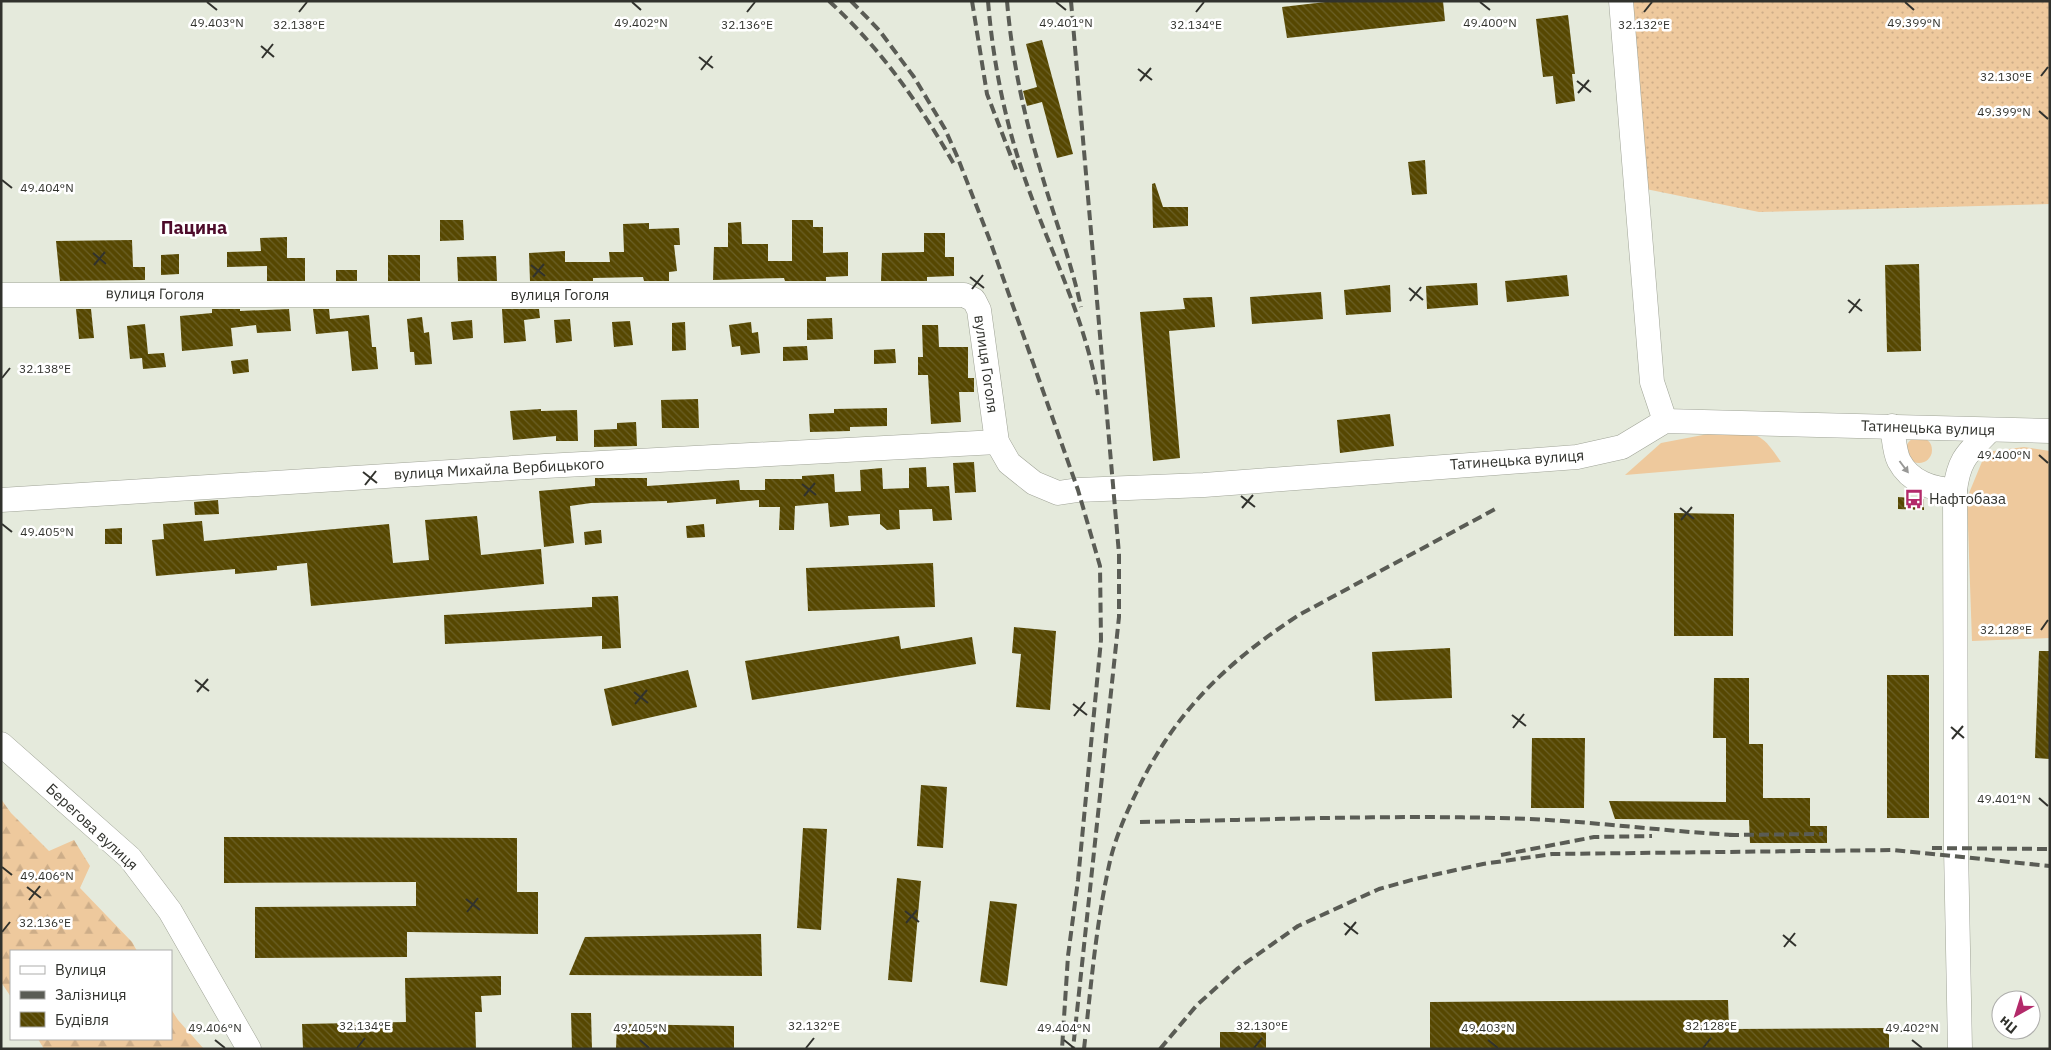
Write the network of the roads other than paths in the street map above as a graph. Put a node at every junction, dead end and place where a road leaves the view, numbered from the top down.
1 (1621, 1) edge
2 (1, 295) edge
3 (1665, 421) junction
4 (1892, 426) junction
5 (1989, 431) junction
6 (2050, 431) edge
7 (997, 442) junction
8 (1955, 490) junction
9 (1, 500) edge
10 (1, 744) edge
11 (249, 1049) edge
12 (1960, 1049) edge

1 - 3 street
2 - 7 street, вулиця Гоголя
3 - 4 street, Татинецька вулиця
3 - 7 street, Татинецька вулиця
4 - 5 street, Татинецька вулиця
4 -> 8 street
5 - 6 street, Татинецька вулиця
5 - 8 street
7 - 9 street, вулиця Михайла Вербицького
8 - 12 street
10 - 11 street, Берегова вулиця

